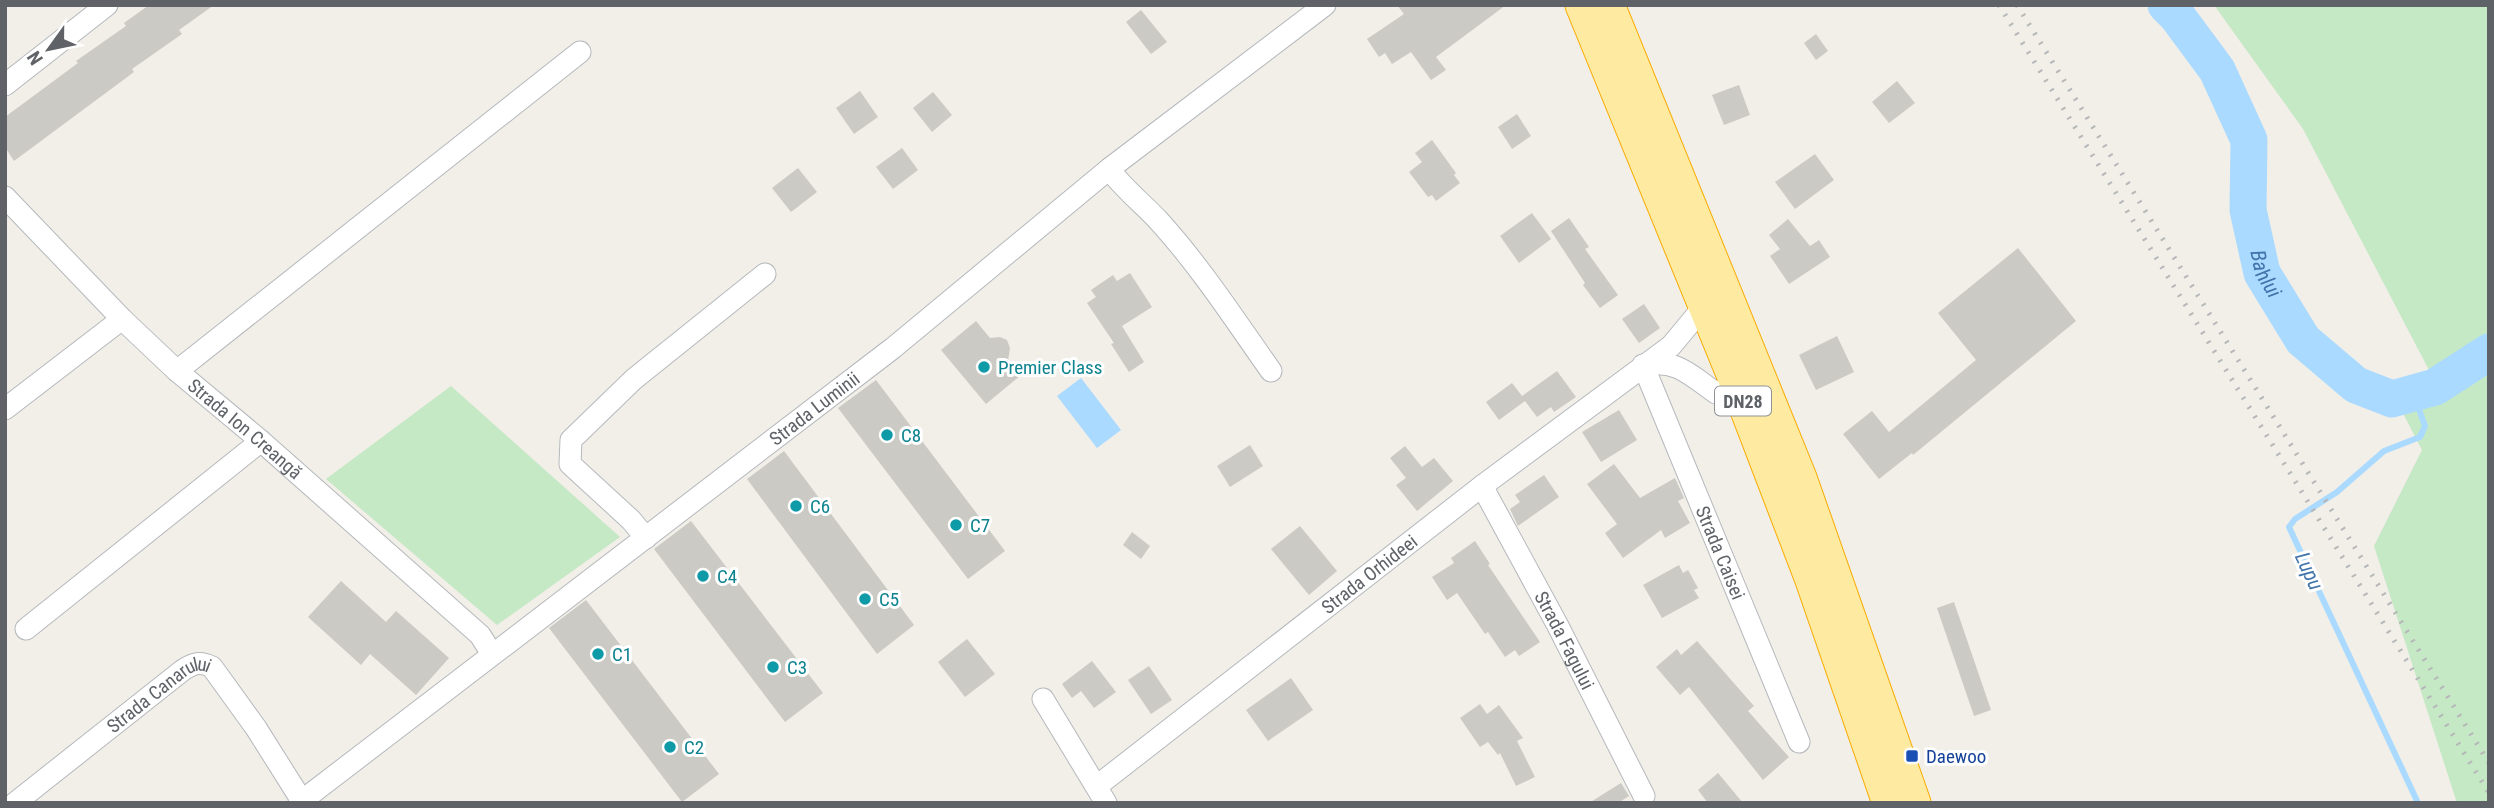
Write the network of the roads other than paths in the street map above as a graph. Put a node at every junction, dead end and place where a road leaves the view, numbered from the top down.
1 (107, 5) edge
2 (1325, 5) edge
3 (1582, 5) edge
4 (1608, 5) edge
5 (580, 52) dead end
6 (5, 85) edge
7 (1109, 169) junction
8 (5, 197) edge
9 (765, 274) dead end
10 (1705, 305) junction
11 (122, 319) junction
12 (1643, 365) junction
13 (1271, 371) dead end
14 (177, 372) junction
15 (1737, 384) junction
16 (5, 409) edge
17 (261, 441) junction
18 (1482, 486) junction
19 (646, 538) junction
20 (26, 629) dead end
21 (492, 654) junction
22 (1044, 699) dead end
23 (1799, 742) dead end
24 (1102, 794) edge
25 (1644, 796) dead end
26 (300, 802) edge
27 (15, 803) edge
28 (1889, 803) edge
29 (1914, 803) edge

1 - 6 street
2 - 7 street, Strada Luminii
3 - 10 highway, DN28
4 - 29 highway, DN28
5 - 14 street
7 - 13 street
7 - 19 street, Strada Luminii
8 - 11 street, Strada Ion Creangă
9 - 19 street
10 - 12 street, Strada Orhideei
10 - 15 highway, DN28
11 - 14 street, Strada Ion Creangă
11 - 16 street
12 - 15 street
12 - 18 street, Strada Orhideei
12 - 23 street, Strada Caisei
14 - 17 street, Strada Ion Creangă
15 - 28 highway, DN28
17 - 20 street
17 - 21 street, Strada Ion Creangă
18 - 24 street, Strada Orhideei
18 - 25 street, Strada Fagului
19 - 21 street, Strada Luminii
21 - 26 street, Strada Luminii
22 - 24 street
26 - 27 street, Strada Canarului

